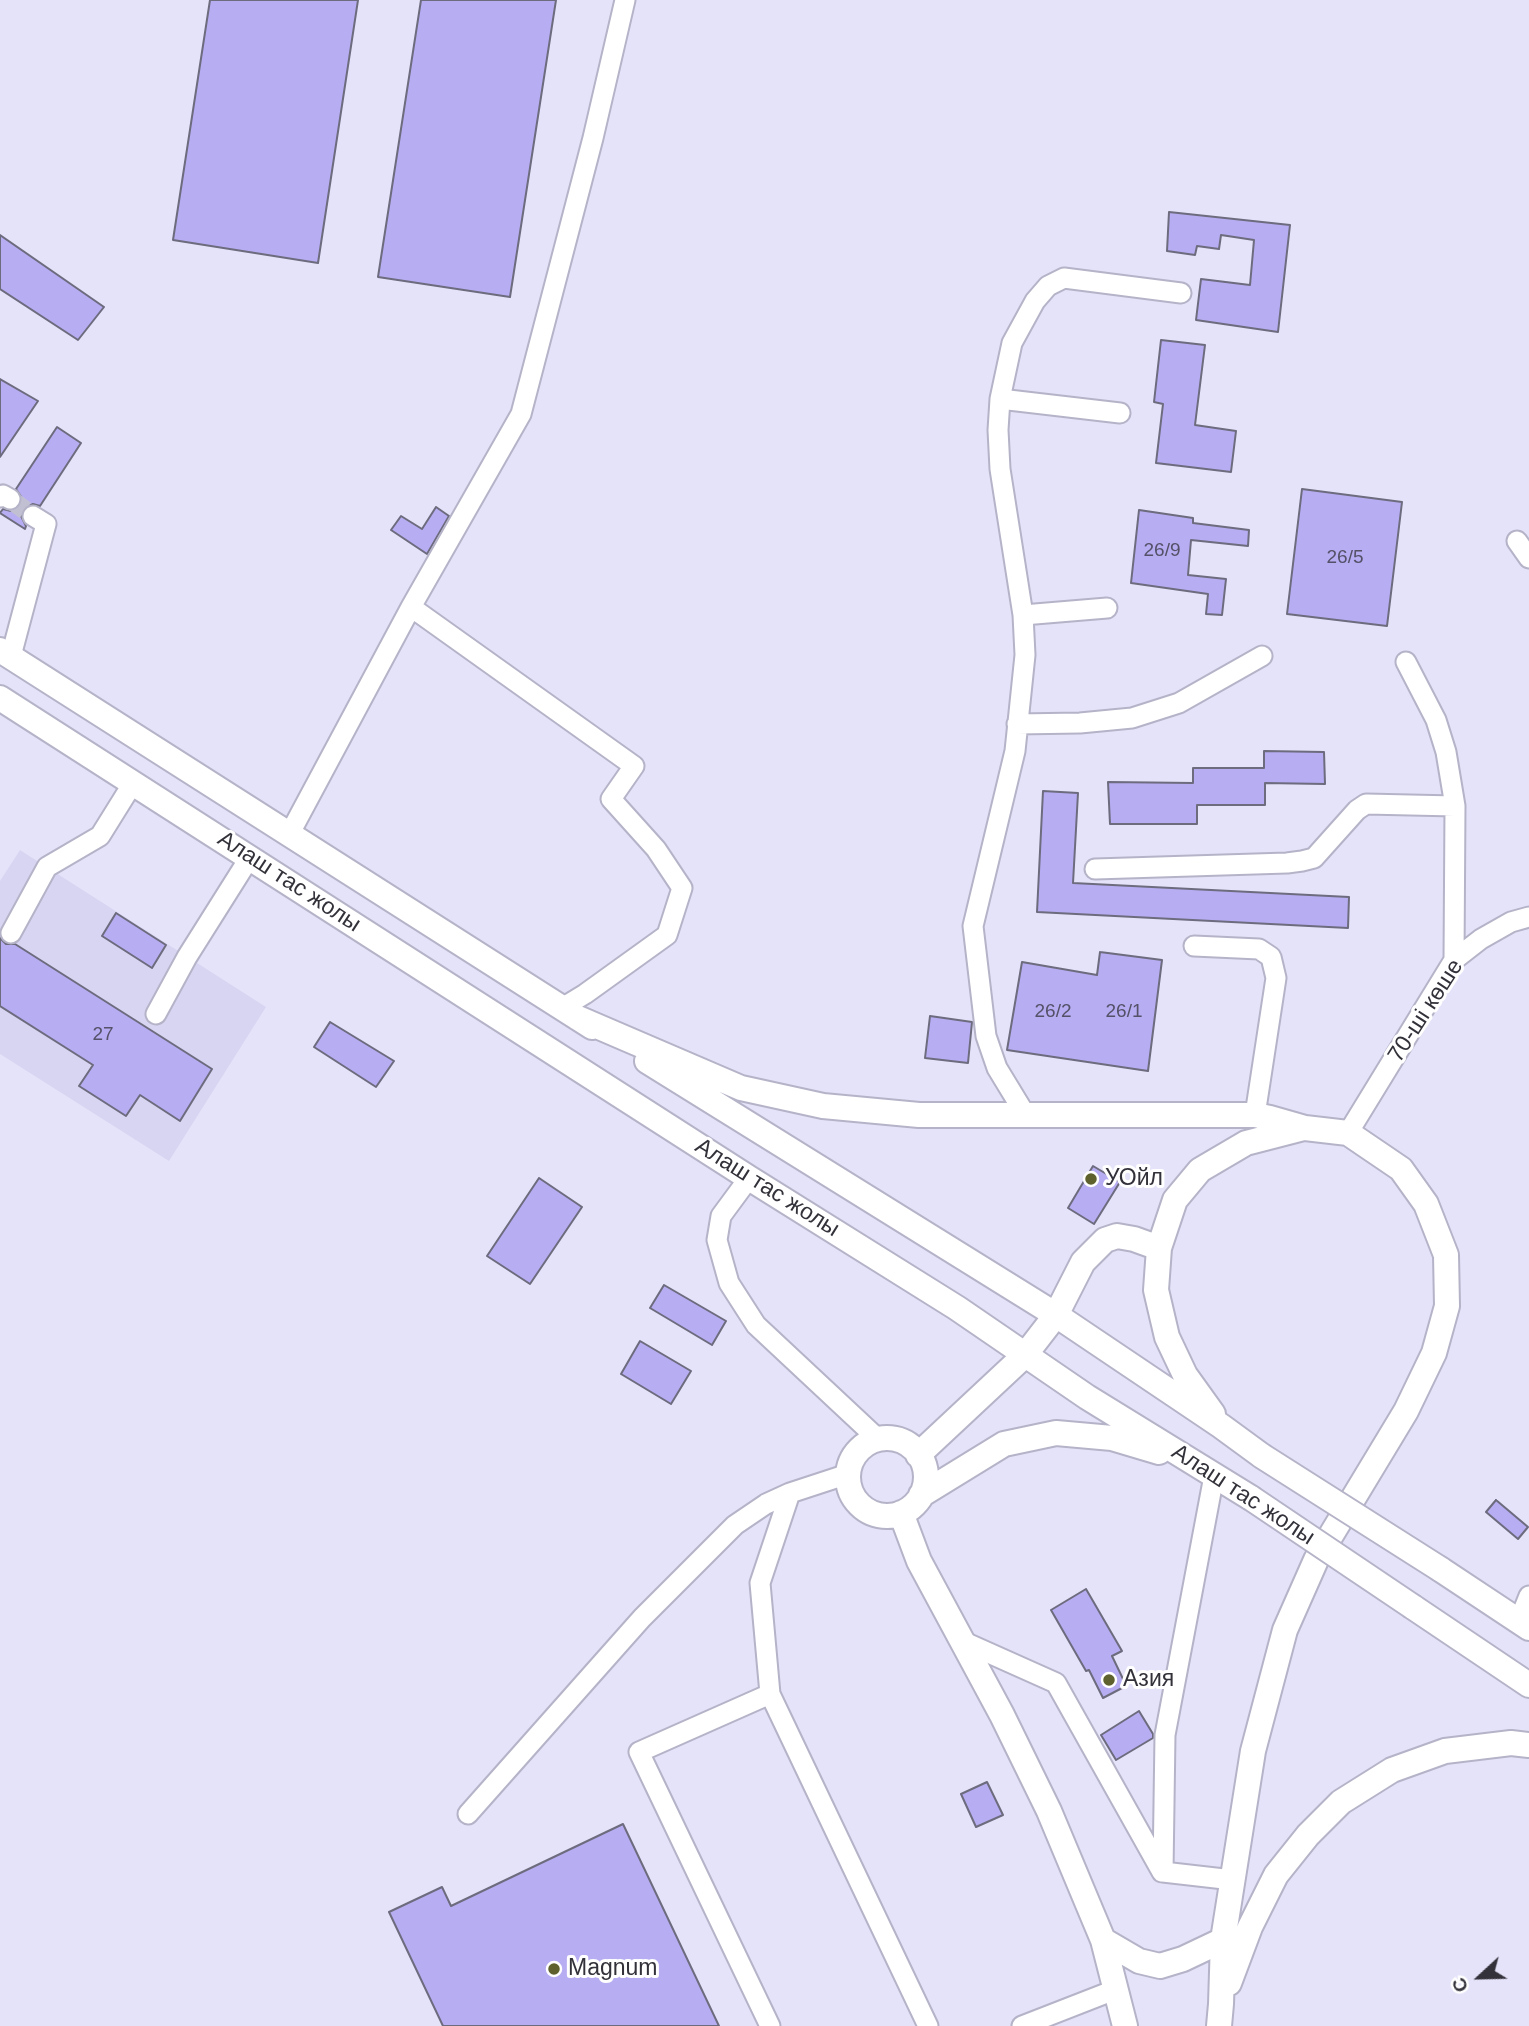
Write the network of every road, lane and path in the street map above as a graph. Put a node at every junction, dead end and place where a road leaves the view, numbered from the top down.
1 (625, 0) edge
2 (1181, 293) dead end
3 (1000, 399) junction
4 (1120, 414) dead end
5 (33, 516) tunnel mouth
6 (1517, 541) dead end
7 (1529, 558) edge
8 (411, 607) junction
9 (1107, 608) dead end
10 (1023, 615) junction
11 (5, 653) edge
12 (1262, 656) dead end
13 (1406, 662) dead end
14 (0, 698) edge
15 (1017, 724) junction
16 (133, 783) junction
17 (1455, 806) junction
18 (290, 833) junction
19 (250, 857) junction
20 (1095, 869) dead end
21 (1529, 917) edge
22 (11, 933) dead end
23 (1194, 946) dead end
24 (1454, 960) junction
25 (570, 1013) junction
26 (156, 1014) dead end
27 (1025, 1114) junction
28 (1255, 1115) junction
29 (1305, 1128) junction
30 (1348, 1133) junction
31 (749, 1178) junction
32 (1159, 1248) junction
33 (1056, 1315) junction
34 (1026, 1355) junction
35 (1222, 1426) junction
36 (878, 1439) junction
37 (918, 1455) junction
38 (1192, 1462) junction
39 (848, 1474) junction
40 (1214, 1476) junction
41 (790, 1493) junction
42 (921, 1495) junction
43 (901, 1513) junction
44 (1529, 1596) edge
45 (1524, 1625) edge
46 (962, 1641) junction
47 (1529, 1685) edge
48 (770, 1695) junction
49 (1529, 1745) edge
50 (468, 1814) dead end
51 (1163, 1872) junction
52 (1233, 1880) junction
53 (1103, 1940) junction
54 (1223, 1940) junction
55 (1117, 1989) junction
56 (1220, 2015) edge
57 (770, 2026) edge
58 (928, 2026) edge
59 (1022, 2026) edge
60 (1125, 2026) edge

1 - 8 lane
2 - 3 lane
3 - 4 lane
3 - 10 lane
5 - 11 lane
6 - 7 lane
8 - 18 lane
8 - 25 lane
9 - 10 lane
10 - 15 lane
11 - 18 main road, Алаш тас жолы
12 - 15 lane
13 - 17 lane
14 - 16 main road, Алаш тас жолы
15 - 27 lane
16 - 19 main road, Алаш тас жолы
16 - 22 lane
17 - 20 lane
17 - 24 lane
18 - 25 main road, Алаш тас жолы
19 - 26 lane
19 - 31 main road, Алаш тас жолы
21 - 24 lane, 70-ші көше
23 - 28 lane
24 - 30 lane, 70-ші көше
25 - 27 main road
25 - 33 main road, Алаш тас жолы
27 - 28 main road
28 - 29 main road
29 - 30 main road
29 - 32 main road
30 - 52 main road
31 - 34 main road, Алаш тас жолы
31 - 36 lane
32 - 33 main road
32 - 35 main road
33 - 34 main road
33 - 35 main road, Алаш тас жолы
34 - 37 main road
34 - 38 main road, Алаш тас жолы
35 - 45 main road, Алаш тас жолы, bridge
36 - 37 main road
36 - 39 main road
37 - 42 main road
38 - 40 main road, Алаш тас жолы
38 - 42 main road
39 - 41 lane
39 - 43 main road
40 - 47 main road, Алаш тас жолы, bridge
40 - 51 lane
41 - 48 lane
41 - 50 lane
42 - 43 main road
43 - 46 main road
44 - 45 lane
46 - 51 lane
46 - 53 main road
48 - 57 lane
48 - 58 lane
49 - 56 main road
51 - 52 lane
52 - 54 main road
53 - 54 main road
53 - 55 main road
54 - 56 main road
55 - 59 lane
55 - 60 main road

